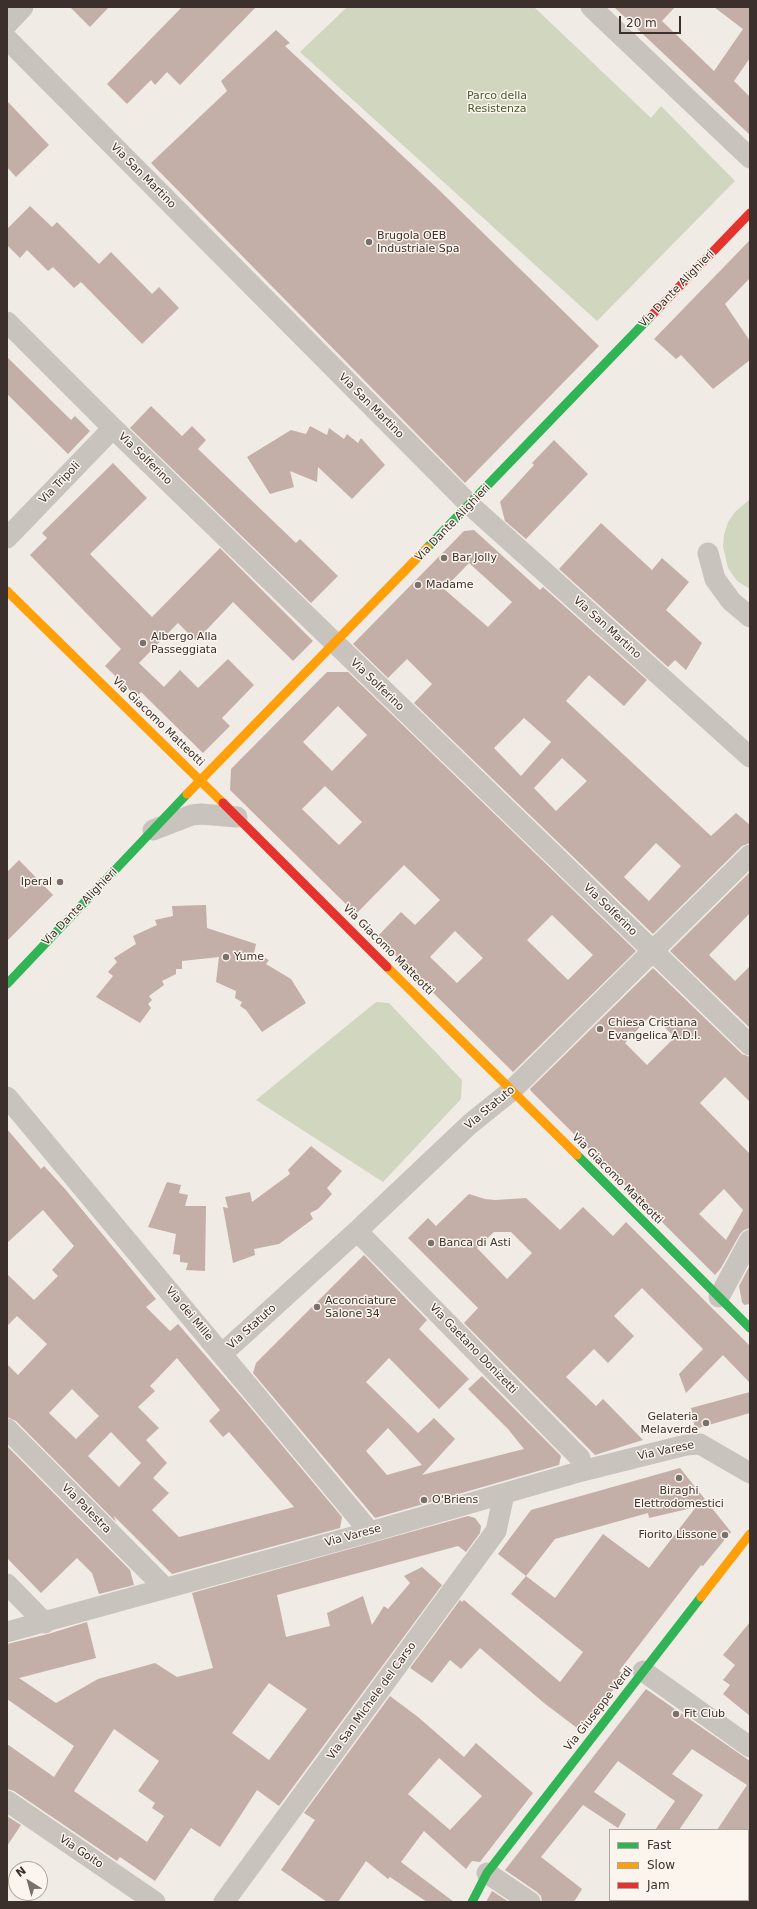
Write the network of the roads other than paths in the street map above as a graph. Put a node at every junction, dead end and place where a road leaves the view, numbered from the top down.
1 (23, 7) edge
2 (591, 7) edge
3 (7, 24) edge
4 (7, 39) edge
5 (750, 158) edge
6 (750, 213) edge
7 (7, 322) edge
8 (113, 428) junction
9 (470, 505) junction
10 (7, 538) edge
11 (708, 554) dead end
12 (7, 591) edge
13 (750, 616) edge
14 (335, 644) junction
15 (750, 757) edge
16 (200, 780) junction
17 (237, 817) junction
18 (153, 830) junction
19 (750, 855) edge
20 (653, 951) junction
21 (7, 984) edge
22 (750, 1045) edge
23 (511, 1090) junction
24 (7, 1097) edge
25 (357, 1231) junction
26 (750, 1240) edge
27 (719, 1297) junction
28 (750, 1328) edge
29 (223, 1354) junction
30 (7, 1429) edge
31 (582, 1471) junction
32 (750, 1473) edge
33 (504, 1494) junction
34 (370, 1532) junction
35 (750, 1534) edge
36 (7, 1584) edge
37 (165, 1588) junction
38 (45, 1623) junction
39 (7, 1632) edge
40 (643, 1671) junction
41 (750, 1747) edge
42 (7, 1801) edge
43 (487, 1873) junction
44 (155, 1902) edge
45 (224, 1902) edge
46 (472, 1902) edge
47 (530, 1902) edge

1 - 3 street
2 - 5 street
4 - 9 street, Via San Martino
6 - 9 street, Via Dante Alighieri
7 - 8 street, Via Solferino
8 - 10 street, Via Tripoli
8 - 14 street, Via Solferino
9 - 14 street, Via Dante Alighieri
9 - 15 street, Via San Martino
11 - 13 street
12 - 16 street, Via Giacomo Matteotti
14 - 16 street, Via Dante Alighieri
14 - 20 street, Via Solferino
16 - 17 street, Via Giacomo Matteotti
16 - 18 street, Via Dante Alighieri
17 - 18 street, Via Dante Alighieri
17 - 23 street, Via Giacomo Matteotti
18 - 21 street, Via Dante Alighieri
19 - 20 street, Via Statuto
20 - 22 street, Via Solferino
20 - 23 street, Via Statuto
23 - 25 street, Via Statuto
23 - 27 street, Via Giacomo Matteotti
24 - 29 street, Via dei Mille
25 - 29 street, Via Statuto
25 - 31 street, Via Gaetano Donizetti
26 - 27 street
27 - 28 street, Via Giacomo Matteotti
29 - 34 street, Via dei Mille
30 - 37 street, Via Palestra
31 - 32 street, Via Varese
31 - 33 street, Via Varese
33 - 34 street, Via Varese
33 - 45 street, Via San Michele del Carso
34 - 37 street, Via Varese
35 - 40 street, Via Giuseppe Verdi
36 - 38 street
37 - 38 street, Via Varese
38 - 39 street, Via Varese
40 - 41 street
40 - 43 street, Via Giuseppe Verdi
42 - 44 street, Via Goito
43 - 46 street, Via Giuseppe Verdi
43 - 47 street

